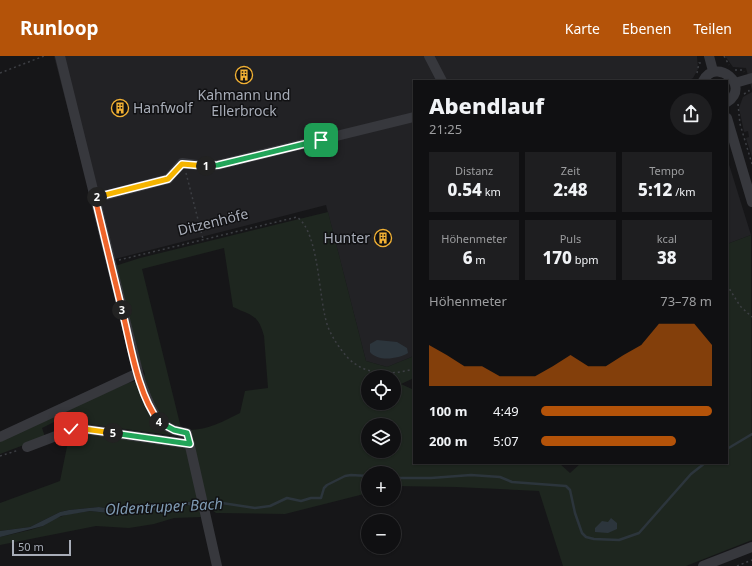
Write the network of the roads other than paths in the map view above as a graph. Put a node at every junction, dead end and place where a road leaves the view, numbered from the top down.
1 (60, 56) edge
2 (429, 56) edge
3 (709, 56) edge
4 (713, 71) junction
5 (749, 79) edge
6 (441, 80) edge
7 (704, 80) edge
8 (735, 83) junction
9 (728, 101) edge
10 (413, 117) edge
11 (728, 121) edge
12 (95, 198) junction
13 (752, 202) edge
14 (138, 373) junction
15 (0, 437) edge
16 (188, 438) junction
17 (27, 447) road end
18 (752, 547) edge
19 (217, 566) edge
20 (703, 566) edge

1 - 12 street
2 - 6 street
3 - 4 street
4 - 7 street
4 - 8 street
5 - 8 street
8 - 9 street
10 - 12 street
11 - 13 street
12 - 14 street
14 - 15 street
14 - 16 street
16 - 17 street
16 - 19 street
18 - 20 street

